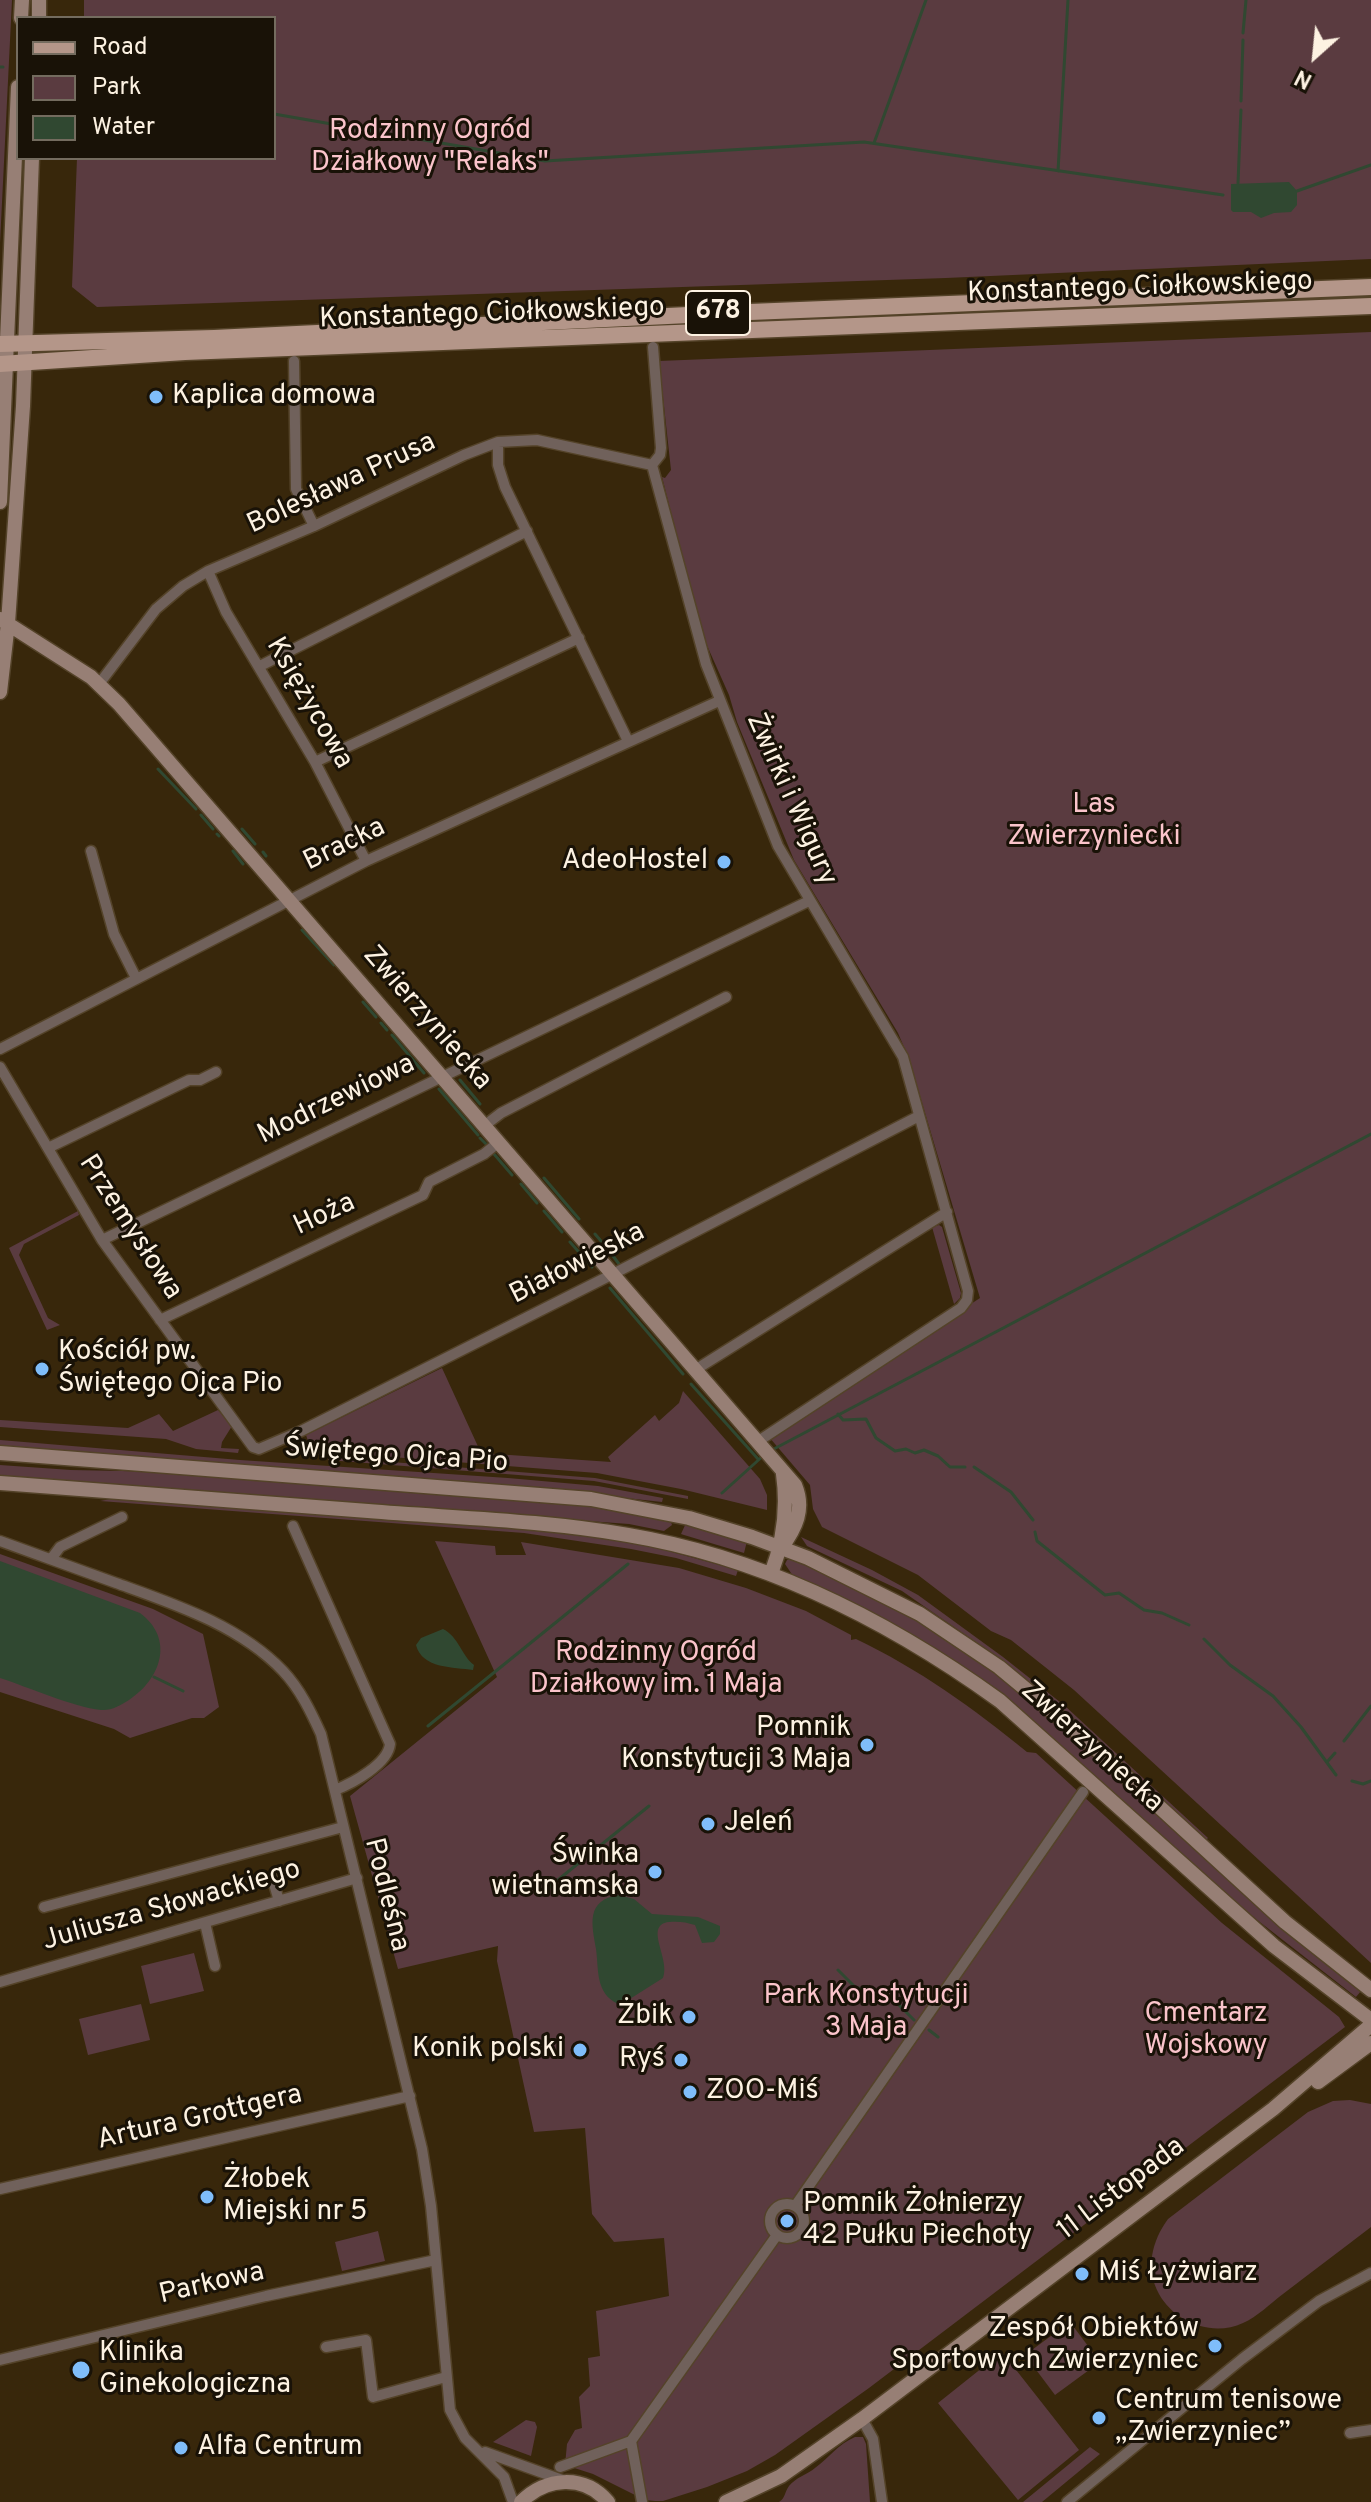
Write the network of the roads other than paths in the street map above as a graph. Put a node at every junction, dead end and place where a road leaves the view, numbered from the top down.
1 (16, 128) edge
2 (32, 160) edge
3 (1371, 287) edge
4 (26, 293) junction
5 (8, 294) junction
6 (1371, 306) edge
7 (75, 342) junction
8 (3, 344) edge
9 (25, 344) junction
10 (653, 347) dead end
11 (74, 360) junction
12 (294, 361) dead end
13 (25, 363) junction
14 (3, 364) edge
15 (4, 406) junction
16 (23, 406) junction
17 (498, 442) junction
18 (652, 465) junction
19 (0, 502) edge
20 (314, 526) junction
21 (527, 531) junction
22 (6, 560) edge
23 (208, 571) junction
24 (4, 621) edge
25 (579, 638) junction
26 (260, 666) junction
27 (99, 684) junction
28 (0, 692) edge
29 (719, 701) junction
30 (628, 741) junction
31 (315, 762) junction
32 (91, 851) dead end
33 (366, 861) junction
34 (290, 901) junction
35 (809, 901) junction
36 (136, 978) junction
37 (726, 997) dead end
38 (0, 1049) edge
39 (0, 1067) edge
40 (216, 1072) dead end
41 (442, 1077) junction
42 (919, 1116) junction
43 (484, 1126) junction
44 (499, 1142) junction
45 (48, 1148) junction
46 (947, 1212) junction
47 (102, 1240) junction
48 (613, 1274) junction
49 (160, 1320) junction
50 (695, 1370) junction
51 (763, 1448) junction
52 (256, 1449) joint
53 (0, 1453) edge
54 (0, 1483) edge
55 (674, 1515) junction
56 (122, 1517) dead end
57 (293, 1526) dead end
58 (0, 1541) edge
59 (664, 1542) junction
60 (781, 1548) junction
61 (51, 1559) junction
62 (771, 1574) junction
63 (335, 1790) junction
64 (1083, 1792) dead end
65 (343, 1827) junction
66 (357, 1878) junction
67 (263, 1880) dead end
68 (279, 1901) junction
69 (44, 1907) dead end
70 (205, 1923) junction
71 (215, 1966) dead end
72 (0, 1982) edge
73 (1371, 1990) edge
74 (1371, 2022) edge
75 (1371, 2043) edge
76 (410, 2096) junction
77 (1273, 2109) junction
78 (0, 2189) edge
79 (798, 2202) junction
80 (777, 2235) junction
81 (436, 2260) junction
82 (1371, 2273) edge
83 (326, 2347) dead end
84 (0, 2360) edge
85 (446, 2377) junction
86 (862, 2419) junction
87 (1371, 2430) edge
88 (1350, 2433) dead end
89 (631, 2441) junction
90 (471, 2446) junction
91 (562, 2474) junction
92 (609, 2501) edge
93 (513, 2502) edge
94 (521, 2502) edge
95 (642, 2502) edge
96 (726, 2502) edge
97 (882, 2502) edge
98 (1067, 2502) edge

1 - 5 street
2 - 4 street
3 - 7 main road, Konstantego Ciołkowskiego / 678
4 - 5 street
4 - 9 street
5 - 8 street
6 - 11 main road, Konstantego Ciołkowskiego / 678
7 - 9 main road, Konstantego Ciołkowskiego / 678
7 - 11 main road
8 - 9 main road, Konstantego Ciołkowskiego / 678
8 - 14 street
9 - 13 street
10 - 18 street, Żwirki i Wigury
11 - 13 main road, Konstantego Ciołkowskiego / 678
12 - 20 street
13 - 14 main road, Konstantego Ciołkowskiego / 678
13 - 16 street
14 - 15 street
15 - 16 street
15 - 19 street
16 - 22 street
17 - 18 street, Bolesława Prusa
17 - 20 street, Bolesława Prusa
17 - 21 street
18 - 29 street, Żwirki i Wigury
20 - 23 street, Bolesława Prusa
21 - 25 street
21 - 26 street
22 - 24 street
23 - 26 street, Księżycowa
23 - 27 street, Bolesława Prusa
24 - 27 street, Zwierzyniecka
24 - 28 street
25 - 30 street
25 - 31 street
26 - 31 street, Księżycowa
27 - 34 street, Zwierzyniecka
29 - 30 street, Bracka
29 - 35 street, Żwirki i Wigury
30 - 33 street, Bracka
31 - 33 street, Księżycowa
32 - 36 street
33 - 34 street, Bracka
34 - 36 street, Bracka
34 - 41 street, Zwierzyniecka
35 - 41 street, Modrzewiowa
35 - 42 street, Żwirki i Wigury
36 - 38 street, Bracka
37 - 43 street
39 - 45 street, Przemysłowa
40 - 45 street
41 - 43 street, Zwierzyniecka
41 - 47 street, Modrzewiowa
42 - 46 street, Żwirki i Wigury
42 - 48 street, Białowieska
43 - 44 street, Zwierzyniecka
44 - 48 street, Zwierzyniecka
44 - 49 street, Hoża
45 - 47 street, Przemysłowa
46 - 50 street
46 - 51 street, Żwirki i Wigury
47 - 49 street, Przemysłowa
48 - 50 street, Zwierzyniecka
48 - 52 street, Białowieska
49 - 52 street, Przemysłowa
50 - 51 street, Zwierzyniecka
51 - 60 street, Zwierzyniecka
53 - 55 street, Świętego Ojca Pio
54 - 59 street, Świętego Ojca Pio
55 - 59 street
55 - 60 street, Świętego Ojca Pio
56 - 61 street
57 - 63 street
58 - 61 street, Podleśna
59 - 62 street, Świętego Ojca Pio
60 - 62 street, Zwierzyniecka
60 - 73 street, Zwierzyniecka
61 - 63 street, Podleśna
62 - 74 street, Zwierzyniecka
63 - 65 street, Podleśna
64 - 79 street
65 - 66 street, Podleśna
65 - 69 street
66 - 68 street, Juliusza Słowackiego
66 - 76 street, Podleśna
67 - 68 street
68 - 70 street, Juliusza Słowackiego
70 - 71 street
70 - 72 street, Juliusza Słowackiego
74 - 77 street, 11 Listopada
75 - 77 street, 11 Listopada
76 - 78 street, Artura Grottgera
76 - 81 street, Podleśna
77 - 86 street, 11 Listopada
79 - 80 street
79 - 80 street
80 - 89 street
81 - 84 street, Parkowa
81 - 85 street, Podleśna
82 - 98 street
83 - 85 street
85 - 90 street, Podleśna
86 - 96 street, 11 Listopada
86 - 97 street
87 - 88 street
89 - 91 street
89 - 95 street
90 - 91 street
90 - 93 street, Podleśna
91 - 92 street
91 - 94 street

